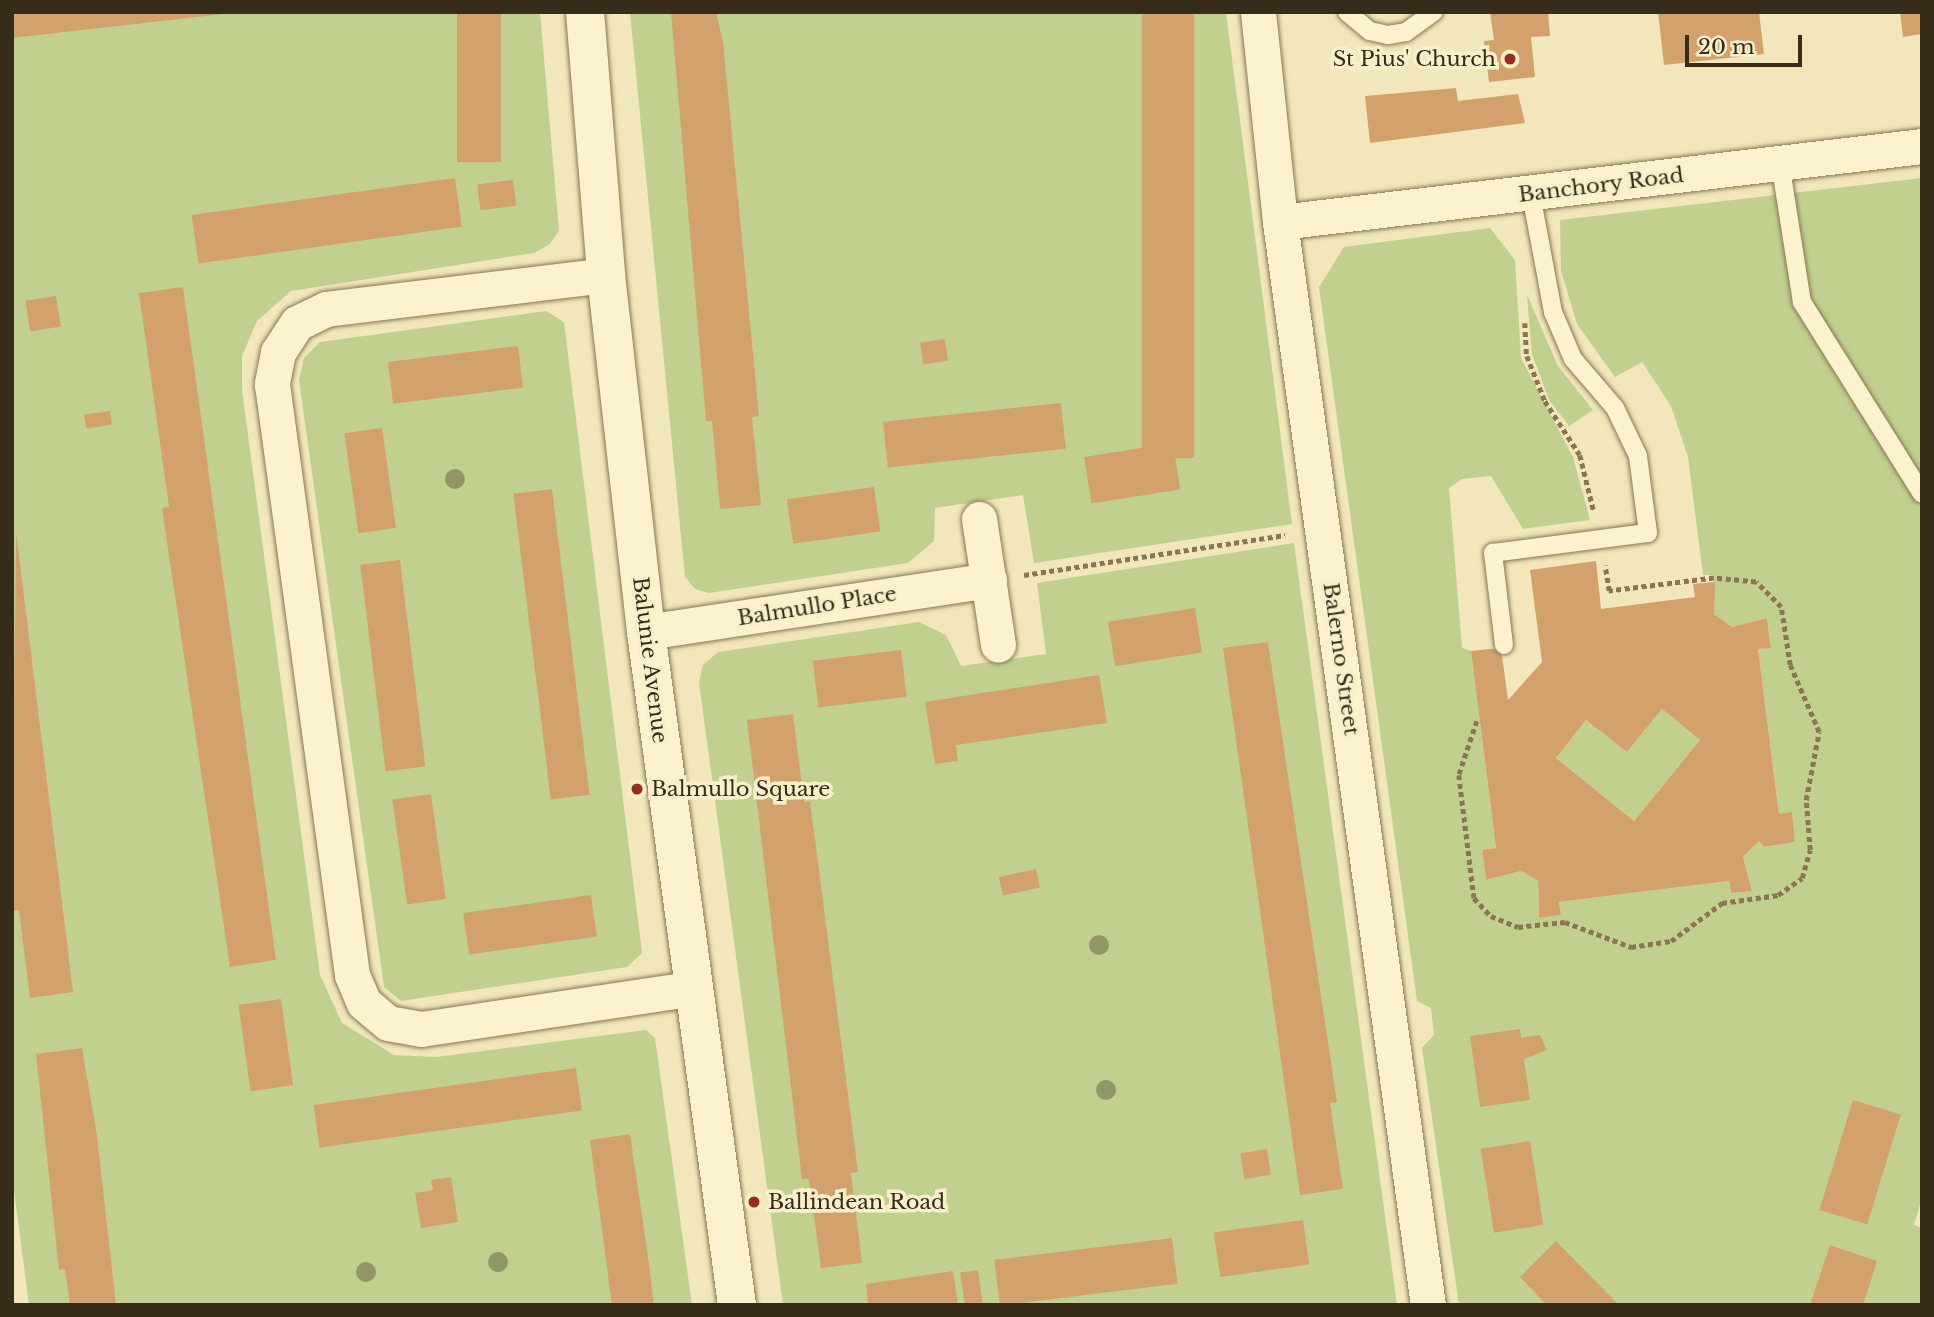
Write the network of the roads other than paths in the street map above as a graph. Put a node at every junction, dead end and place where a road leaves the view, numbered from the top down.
1 (585, 12) edge
2 (1258, 12) edge
3 (1346, 12) edge
4 (1434, 12) edge
5 (1922, 146) edge
6 (1780, 162) junction
7 (1531, 194) junction
8 (1280, 222) junction
9 (606, 275) junction
10 (1922, 494) edge
11 (979, 519) dead end
12 (989, 580) junction
13 (646, 632) junction
14 (998, 645) dead end
15 (1504, 645) dead end
16 (694, 988) junction
17 (737, 1305) edge
18 (1428, 1305) edge

1 - 9 street, Balunie Avenue
2 - 8 street, Balerno Street
3 - 4 lane
5 - 6 street, Banchory Road
6 - 7 street, Banchory Road
6 - 10 lane
7 - 8 street, Banchory Road
7 - 15 lane
8 - 18 street, Balerno Street
9 - 13 street, Balunie Avenue
9 - 16 street
11 - 12 street
12 - 13 street, Balmullo Place
12 - 14 street
13 - 16 street, Balunie Avenue
16 - 17 street, Balunie Avenue

